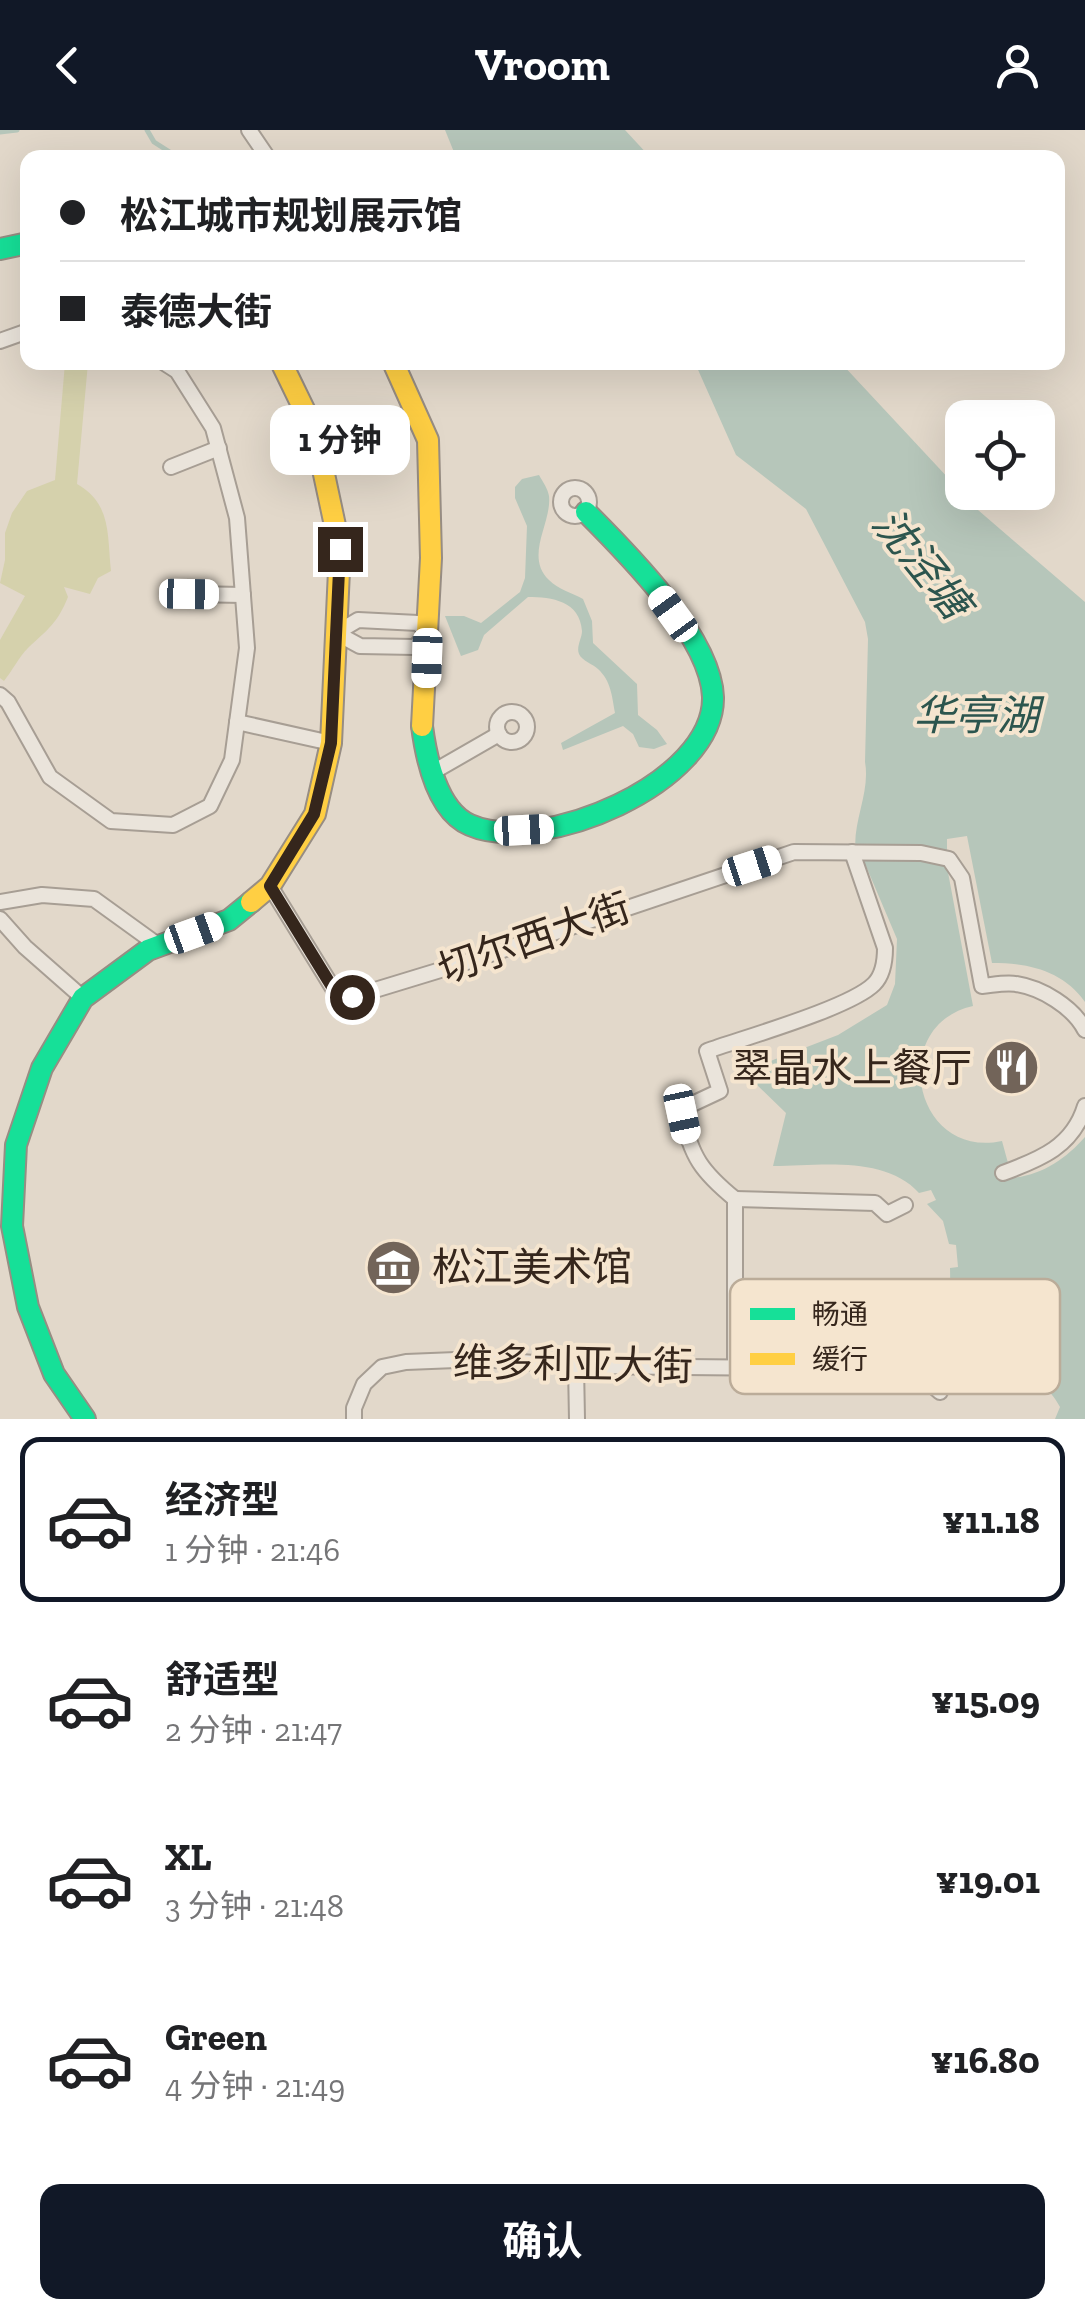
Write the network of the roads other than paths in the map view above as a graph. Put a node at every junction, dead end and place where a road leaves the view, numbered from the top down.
1 (175, 370) edge
2 (285, 370) edge
3 (397, 370) edge
4 (218, 448) junction
5 (171, 467) dead end
6 (586, 512) dead end
7 (189, 594) dead end
8 (243, 595) junction
9 (336, 633) junction
10 (427, 633) junction
11 (0, 695) edge
12 (237, 722) junction
13 (498, 734) dead end
14 (331, 743) junction
15 (433, 772) junction
16 (852, 852) junction
17 (270, 886) junction
18 (0, 902) edge
19 (0, 920) edge
20 (159, 946) junction
21 (83, 998) junction
22 (1085, 1030) edge
23 (1085, 1106) edge
24 (1004, 1173) dead end
25 (735, 1200) junction
26 (905, 1206) dead end
27 (735, 1279) edge
28 (576, 1366) junction
29 (730, 1367) edge
30 (85, 1419) edge
31 (354, 1419) edge
32 (577, 1419) edge

1 - 4 street
2 - 9 street
3 - 10 street
4 - 5 street
4 - 8 street
6 - 15 street
7 - 8 street
8 - 12 street
9 - 10 street
9 - 10 street
9 - 14 street
10 - 15 street
11 - 12 street
12 - 14 street
13 - 15 street
14 - 17 street
16 - 17 street, 切尔西大街
16 - 22 street, 切尔西大街
16 - 25 street
17 - 20 street
18 - 20 street
19 - 21 street
20 - 21 street
21 - 30 street
23 - 24 street
25 - 26 street
25 - 27 street
28 - 29 street, 维多利亚大街
28 - 31 street, 维多利亚大街
28 - 32 street

